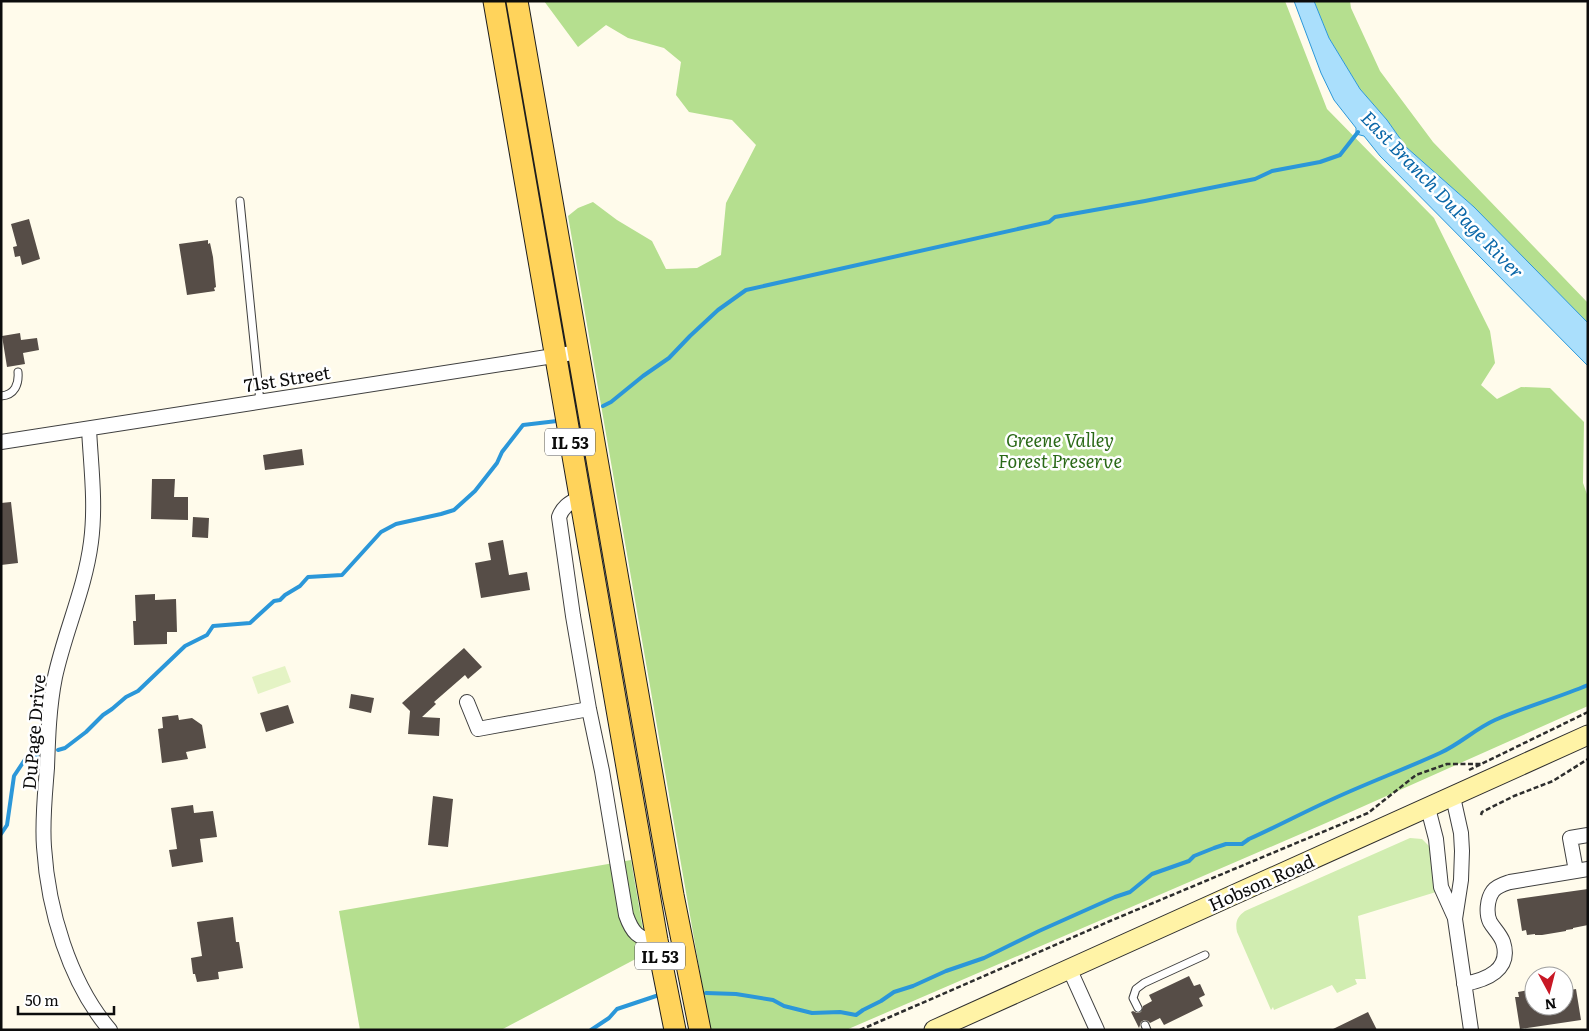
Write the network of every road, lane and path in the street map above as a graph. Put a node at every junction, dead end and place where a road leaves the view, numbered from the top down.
1 (494, 1) edge
2 (517, 1) edge
3 (240, 201) dead end
4 (578, 352) junction
5 (555, 355) junction
6 (18, 372) dead end
7 (1, 396) edge
8 (260, 402) junction
9 (89, 429) junction
10 (1, 442) edge
11 (580, 497) junction
12 (467, 702) dead end
13 (589, 709) junction
14 (1588, 712) edge
15 (1588, 735) edge
16 (1588, 759) edge
17 (1453, 797) junction
18 (1428, 808) junction
19 (1480, 814) dead end
20 (1588, 835) edge
21 (1582, 870) edge
22 (1456, 919) junction
23 (657, 940) junction
24 (1204, 955) dead end
25 (1069, 968) junction
26 (1464, 984) junction
27 (1138, 1008) dead end
28 (939, 1029) edge
29 (110, 1030) edge
30 (675, 1030) edge
31 (700, 1030) edge
32 (860, 1030) edge
33 (1097, 1030) edge
34 (1471, 1030) edge

1 - 5 main road, IL 53
2 - 4 main road, IL 53
3 - 8 lane
4 - 5 street, 71st Street
4 - 31 main road, IL 53
5 - 8 street, 71st Street
5 - 11 main road, IL 53
6 - 7 lane
8 - 9 street, 71st Street
9 - 10 street, 71st Street
9 - 29 street, DuPage Drive
11 - 13 street
11 - 23 main road, IL 53
12 - 13 street
13 - 23 street
14 - 32 path
15 - 17 main road, Hobson Road
16 - 19 path
17 - 18 main road, Hobson Road
17 - 22 street
18 - 22 street
18 - 25 main road, Hobson Road
20 - 21 street
21 - 26 street
22 - 26 street
23 - 30 main road, IL 53
24 - 27 lane
25 - 28 main road, Hobson Road
25 - 33 street
26 - 34 street

